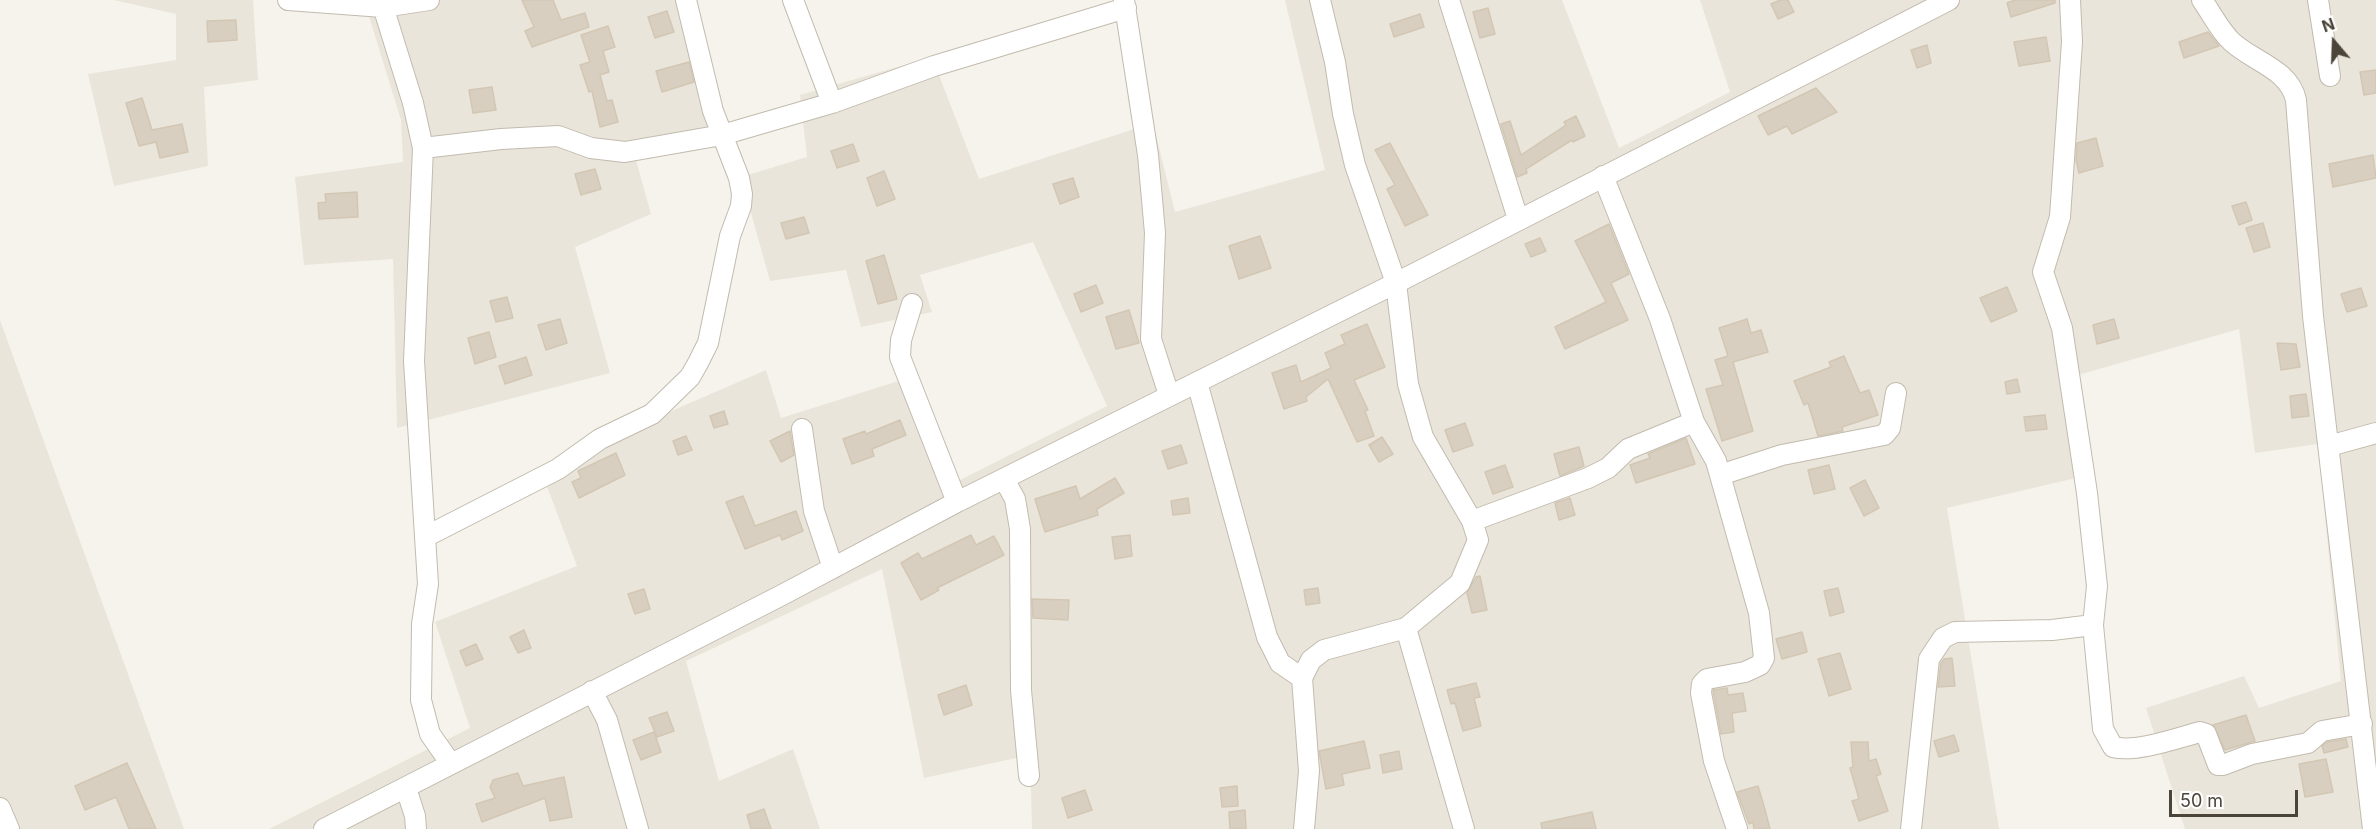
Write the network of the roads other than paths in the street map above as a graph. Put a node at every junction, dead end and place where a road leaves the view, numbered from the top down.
1 (288, 0) edge
2 (429, 0) edge
3 (686, 0) edge
4 (793, 0) edge
5 (1320, 0) edge
6 (1449, 0) edge
7 (1949, 0) edge
8 (2070, 0) edge
9 (2202, 0) edge
10 (2318, 0) edge
11 (382, 3) edge
12 (1125, 4) edge
13 (1923, 6) edge
14 (2330, 76) dead end
15 (832, 103) junction
16 (722, 135) junction
17 (423, 148) junction
18 (1603, 176) junction
19 (1518, 219) junction
20 (1396, 283) junction
21 (912, 304) dead end
22 (1197, 382) junction
23 (1896, 393) dead end
24 (1169, 395) junction
25 (1694, 422) junction
26 (802, 429) dead end
27 (2376, 432) edge
28 (2329, 446) junction
29 (1720, 475) junction
30 (1004, 479) junction
31 (957, 502) junction
32 (1472, 521) junction
33 (427, 536) junction
34 (833, 568) junction
35 (2093, 626) junction
36 (1406, 628) junction
37 (1302, 678) junction
38 (592, 691) junction
39 (2362, 724) junction
40 (451, 764) junction
41 (1029, 776) dead end
42 (406, 788) junction
43 (0, 808) edge
44 (9, 829) edge
45 (324, 829) edge
46 (416, 829) edge
47 (638, 829) edge
48 (1304, 829) edge
49 (1464, 829) edge
50 (1737, 829) edge
51 (1911, 829) edge
52 (2373, 829) edge

1 - 11 street
2 - 11 street
3 - 16 street
4 - 15 street
5 - 20 street
6 - 19 street
7 - 13 street
8 - 35 street
9 - 28 street
10 - 14 street
11 - 17 street
12 - 15 street
12 - 24 street
13 - 18 street
15 - 16 street
16 - 17 street
16 - 33 street
17 - 33 street
18 - 19 street
18 - 25 street
19 - 20 street
20 - 22 street
20 - 32 street
21 - 31 street
22 - 24 street
22 - 37 street
23 - 29 street
24 - 30 street
25 - 29 street
25 - 32 street
26 - 34 street
27 - 28 street
28 - 39 street
29 - 50 street
30 - 31 street
30 - 41 street
31 - 34 street
32 - 36 street
33 - 40 street
34 - 38 street
35 - 39 street
35 - 51 street
36 - 37 street
36 - 49 street
37 - 48 street
38 - 40 street
38 - 47 street
39 - 52 street
40 - 42 street
42 - 45 street
42 - 46 street
43 - 44 street

